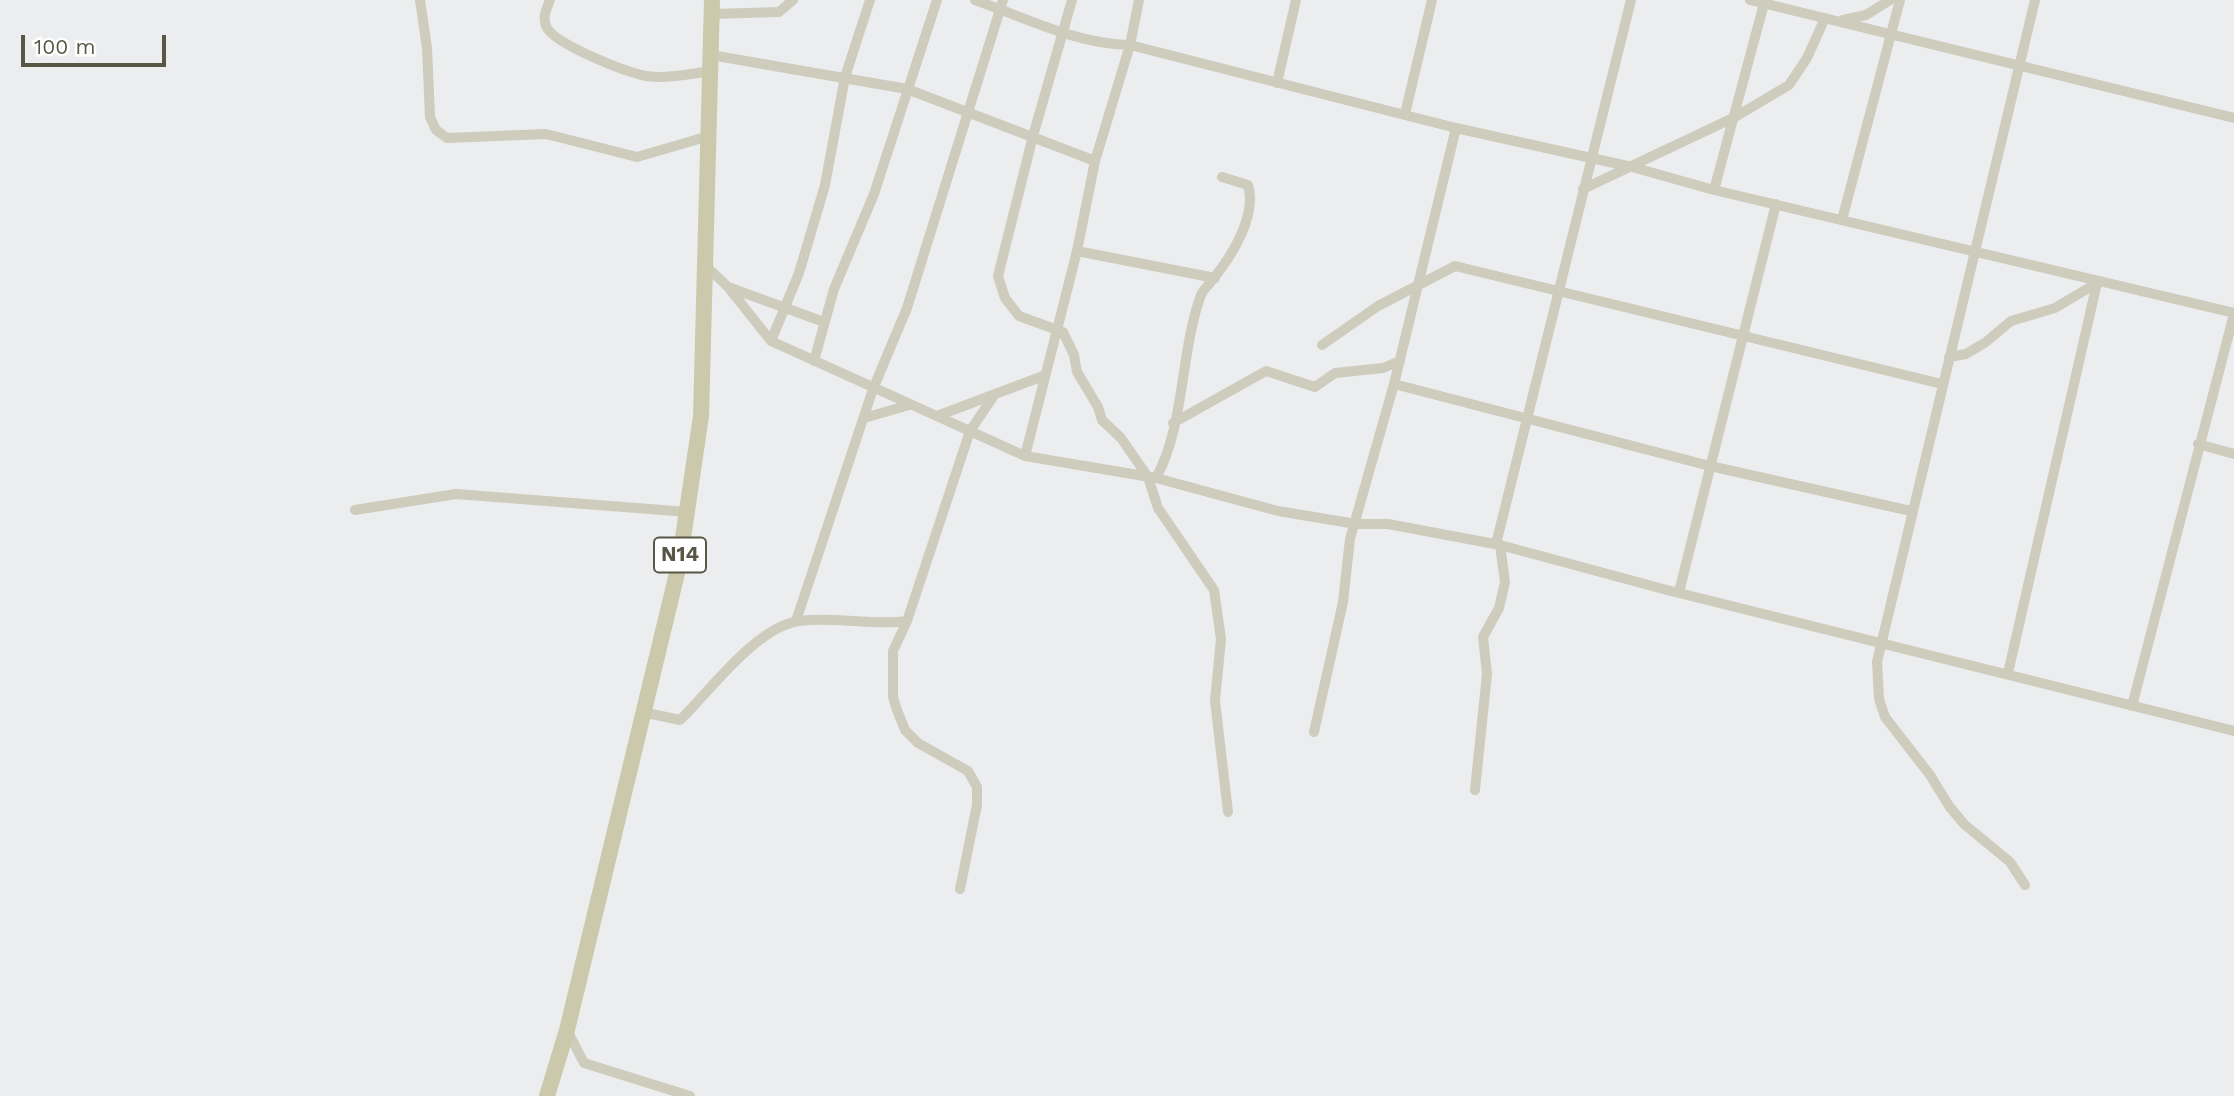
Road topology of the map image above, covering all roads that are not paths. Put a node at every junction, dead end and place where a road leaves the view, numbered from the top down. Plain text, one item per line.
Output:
1 (420, 0) edge
2 (550, 0) edge
3 (793, 0) edge
4 (870, 0) edge
5 (937, 0) edge
6 (975, 0) edge
7 (1072, 0) edge
8 (1139, 0) edge
9 (1296, 0) edge
10 (1432, 0) edge
11 (1631, 0) edge
12 (1750, 0) edge
13 (1890, 0) edge
14 (1900, 0) edge
15 (2035, 0) edge
16 (1764, 2) edge
17 (1001, 4) edge
18 (712, 7) edge
19 (1829, 19) junction
20 (1062, 33) junction
21 (1892, 35) junction
22 (1130, 45) junction
23 (711, 63) junction
24 (2018, 66) junction
25 (845, 77) junction
26 (1277, 83) junction
27 (907, 89) junction
28 (968, 111) junction
29 (1405, 114) junction
30 (1735, 117) junction
31 (2234, 118) edge
32 (1456, 128) junction
33 (709, 136) junction
34 (1033, 136) junction
35 (1590, 159) junction
36 (1095, 161) junction
37 (1632, 167) junction
38 (1222, 177) dead end
39 (1583, 189) junction
40 (1714, 190) junction
41 (1776, 204) junction
42 (1842, 220) junction
43 (1077, 251) junction
44 (1975, 253) junction
45 (705, 265) junction
46 (1215, 278) junction
47 (2097, 282) junction
48 (1418, 285) junction
49 (728, 287) junction
50 (1558, 291) junction
51 (785, 309) junction
52 (2234, 314) edge
53 (824, 322) junction
54 (1056, 327) junction
55 (1741, 334) junction
56 (771, 341) junction
57 (1322, 345) dead end
58 (1949, 357) junction
59 (814, 360) junction
60 (1400, 361) junction
61 (1043, 376) junction
62 (1394, 384) junction
63 (1942, 384) junction
64 (873, 389) junction
65 (993, 397) junction
66 (910, 404) junction
67 (937, 416) junction
68 (864, 418) junction
69 (1526, 418) junction
70 (1173, 423) junction
71 (970, 431) junction
72 (2198, 444) junction
73 (2234, 454) edge
74 (1025, 456) junction
75 (1710, 466) junction
76 (1152, 477) junction
77 (355, 510) dead end
78 (1911, 511) junction
79 (688, 512) junction
80 (1356, 524) junction
81 (1498, 545) junction
82 (1679, 592) junction
83 (796, 621) junction
84 (907, 621) junction
85 (1879, 642) junction
86 (2008, 673) junction
87 (2132, 706) junction
88 (642, 712) junction
89 (2234, 730) edge
90 (1314, 732) dead end
91 (1475, 790) dead end
92 (1228, 812) dead end
93 (2025, 885) dead end
94 (960, 890) dead end
95 (567, 1030) junction
96 (547, 1096) edge
97 (690, 1096) edge

1 - 33 street
2 - 23 street
3 - 18 street
4 - 25 street
5 - 27 street
6 - 17 street
7 - 20 street
8 - 22 street
9 - 26 street
10 - 29 street
11 - 35 street
12 - 16 street
13 - 19 street
14 - 21 street
15 - 24 street
16 - 19 street
16 - 30 street
17 - 20 street
17 - 28 street
18 - 23 main road, N14
19 - 21 street
19 - 30 street
20 - 22 street
20 - 34 street
21 - 24 street
21 - 42 street
22 - 26 street
22 - 36 street
23 - 25 street
23 - 33 main road, N14
24 - 31 street
24 - 44 street
25 - 27 street
25 - 51 street
26 - 29 street
27 - 28 street
27 - 53 street
28 - 34 street
28 - 64 street
29 - 32 street
30 - 37 street
30 - 40 street
32 - 35 street
32 - 48 street
33 - 45 main road, N14
34 - 36 street
34 - 54 street
35 - 37 street
35 - 39 street
36 - 43 street
37 - 39 street
37 - 40 street
38 - 46 street
39 - 50 street
40 - 41 street
41 - 42 street
41 - 55 street
42 - 44 street
43 - 46 street
43 - 54 street
44 - 47 street
44 - 58 street
45 - 49 street
45 - 79 main road, N14
46 - 70 street
47 - 52 street
47 - 58 street
47 - 86 street
48 - 50 street
48 - 57 street
48 - 60 street
49 - 51 street
49 - 56 street
50 - 55 street
50 - 69 street
51 - 53 street
51 - 56 street
52 - 72 street
53 - 59 street
54 - 61 street
54 - 76 street
55 - 63 street
55 - 75 street
56 - 59 street
58 - 63 street
59 - 64 street
60 - 62 street
60 - 70 street
61 - 65 street
61 - 74 street
62 - 69 street
62 - 80 street
63 - 78 street
64 - 66 street
64 - 68 street
65 - 67 street
65 - 71 street
66 - 67 street
66 - 68 street
67 - 71 street
68 - 83 street
69 - 75 street
69 - 81 street
70 - 76 street
71 - 74 street
71 - 84 street
72 - 73 street
72 - 87 street
74 - 76 street
75 - 78 street
75 - 82 street
76 - 80 street
76 - 92 street
77 - 79 street
78 - 85 street
79 - 88 main road, N14
80 - 81 street
80 - 90 street
81 - 82 street
81 - 91 street
82 - 85 street
83 - 84 street
83 - 88 street
84 - 94 street
85 - 86 street
85 - 93 street
86 - 87 street
87 - 89 street
88 - 95 main road, N14
95 - 96 main road, N14
95 - 97 street

